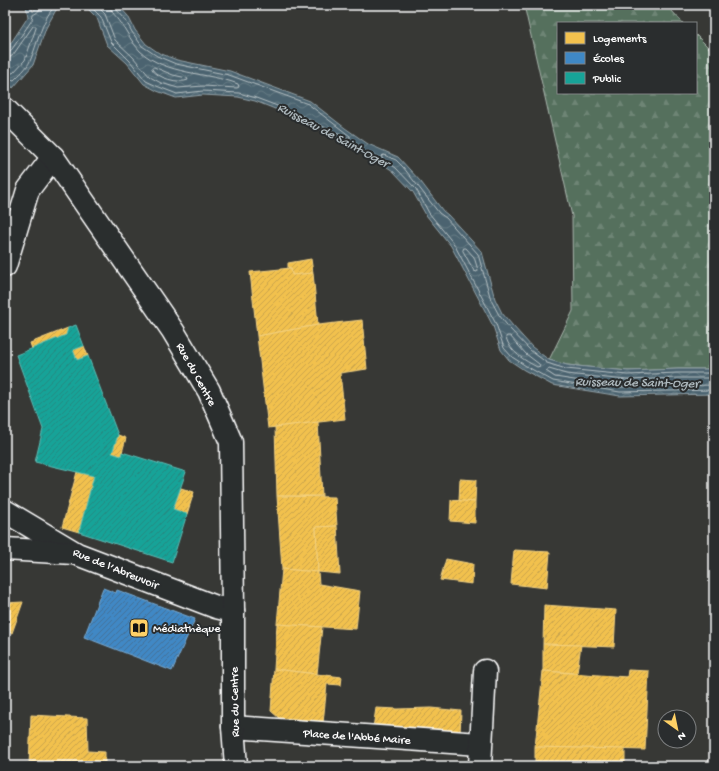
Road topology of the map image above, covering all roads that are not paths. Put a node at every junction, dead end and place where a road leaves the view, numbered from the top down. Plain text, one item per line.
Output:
1 (5, 109) edge
2 (53, 157) junction
3 (5, 266) edge
4 (5, 511) edge
5 (5, 549) edge
6 (77, 554) junction
7 (233, 611) junction
8 (486, 671) dead end
9 (233, 728) junction
10 (480, 744) junction
11 (236, 766) edge
12 (480, 766) edge

1 - 2 street, Rue du Centre
2 - 3 street
2 - 7 street, Rue du Centre
4 - 6 street, Rue de l’Abreuvoir
5 - 6 street
6 - 7 street, Rue de l’Abreuvoir
7 - 9 street, Rue du Centre
8 - 10 street
9 - 10 street, Place de l'Abbé Maire
9 - 11 street, Rue du Centre
10 - 12 street

